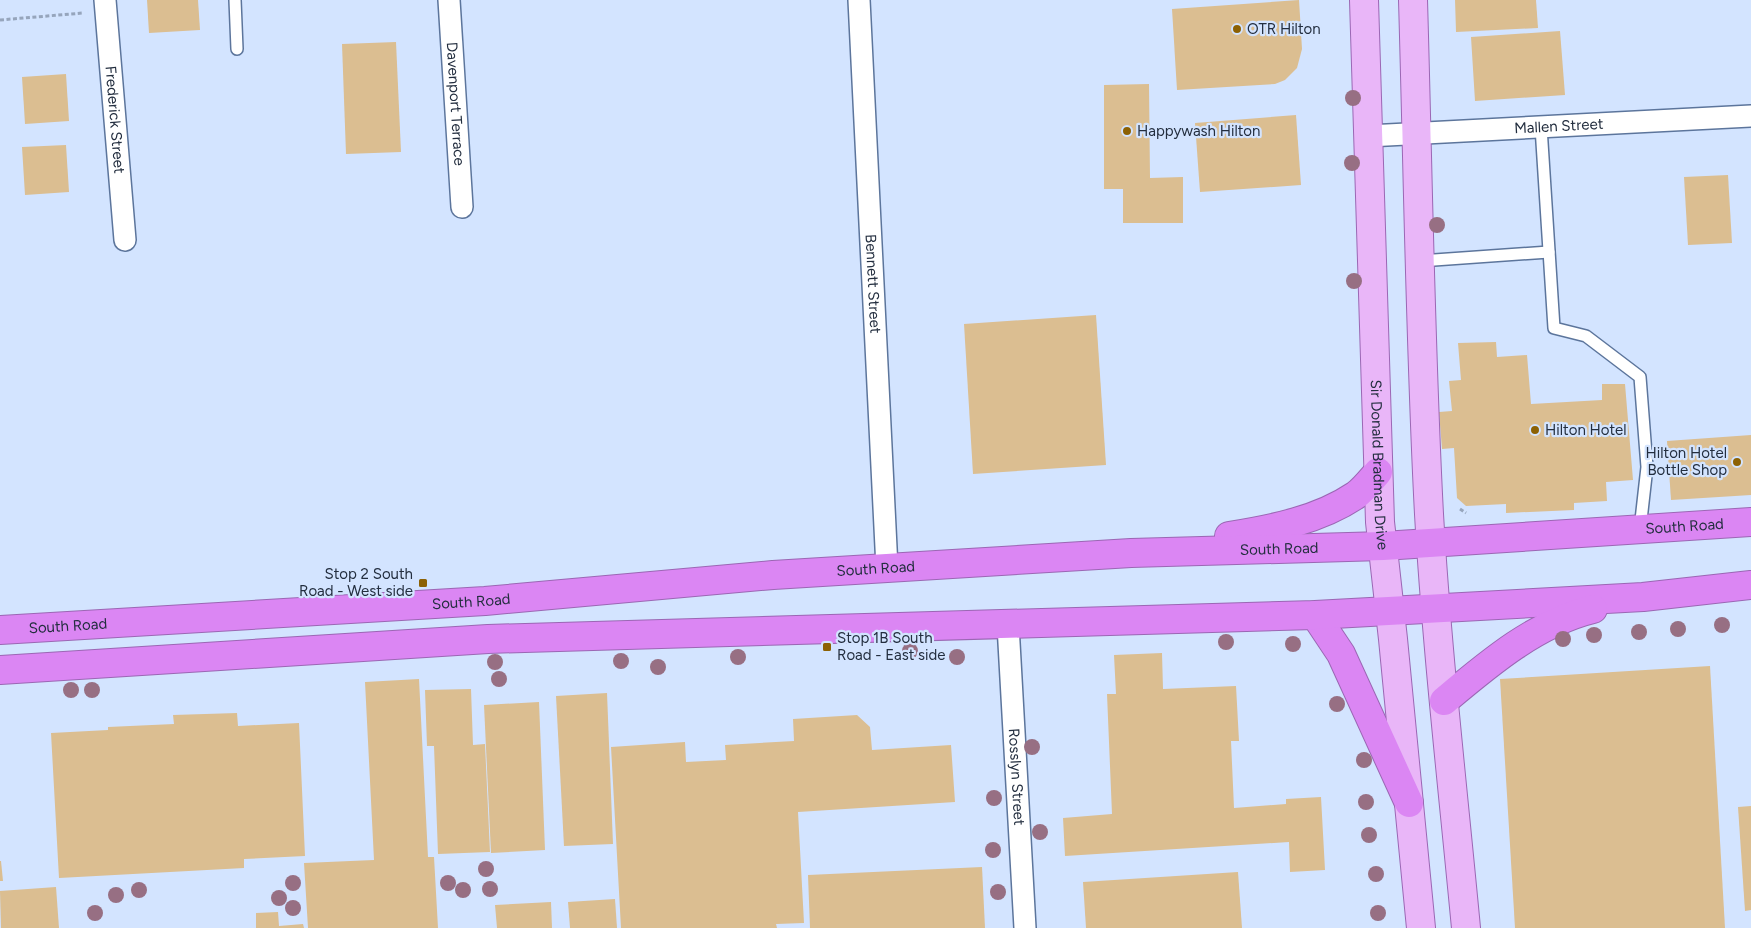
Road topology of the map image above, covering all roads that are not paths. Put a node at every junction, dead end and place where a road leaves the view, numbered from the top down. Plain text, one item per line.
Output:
1 (235, 0) edge
2 (449, 0) edge
3 (859, 0) edge
4 (1364, 0) edge
5 (1413, 0) edge
6 (106, 6) edge
7 (237, 49) dead end
8 (1751, 116) edge
9 (1541, 127) junction
10 (1417, 135) junction
11 (1368, 136) junction
12 (462, 207) dead end
13 (125, 240) dead end
14 (1549, 252) junction
15 (1420, 261) junction
16 (1378, 472) junction
17 (1751, 522) edge
18 (1640, 529) junction
19 (1431, 544) junction
20 (1382, 546) junction
21 (1131, 553) junction
22 (887, 568) junction
23 (1751, 585) edge
24 (1643, 597) junction
25 (1436, 609) junction
26 (1390, 610) junction
27 (1315, 615) junction
28 (1008, 625) junction
29 (0, 630) edge
30 (0, 670) edge
31 (1444, 701) junction
32 (1409, 803) junction
33 (1025, 928) edge
34 (1421, 928) edge
35 (1466, 928) edge

1 - 7 lane
2 - 12 street, Davenport Terrace
3 - 22 street, Bennett Street
4 - 11 main road, Sir Donald Bradman Drive
5 - 10 main road
6 - 13 street, Frederick Street
8 - 9 street, Mallen Street
9 - 10 street, Mallen Street
9 - 14 lane
10 - 11 street, Mallen Street
10 - 15 main road
11 - 16 main road, Sir Donald Bradman Drive
14 - 15 lane
14 - 18 lane
15 - 19 main road
16 - 20 main road, Sir Donald Bradman Drive
16 - 21 highway
17 - 18 highway, South Road
18 - 19 highway, South Road
19 - 20 highway, South Road
19 - 25 main road
20 - 21 highway, South Road
20 - 26 main road, Sir Donald Bradman Drive
21 - 22 highway, South Road
22 - 29 highway, South Road
23 - 24 highway
24 - 25 highway
24 - 31 highway
25 - 26 highway
25 - 31 main road
26 - 27 highway
26 - 32 main road, Sir Donald Bradman Drive
27 - 28 highway
27 - 32 highway
28 - 30 highway
28 - 33 street, Rosslyn Street
31 - 35 main road
32 - 34 main road, Sir Donald Bradman Drive

